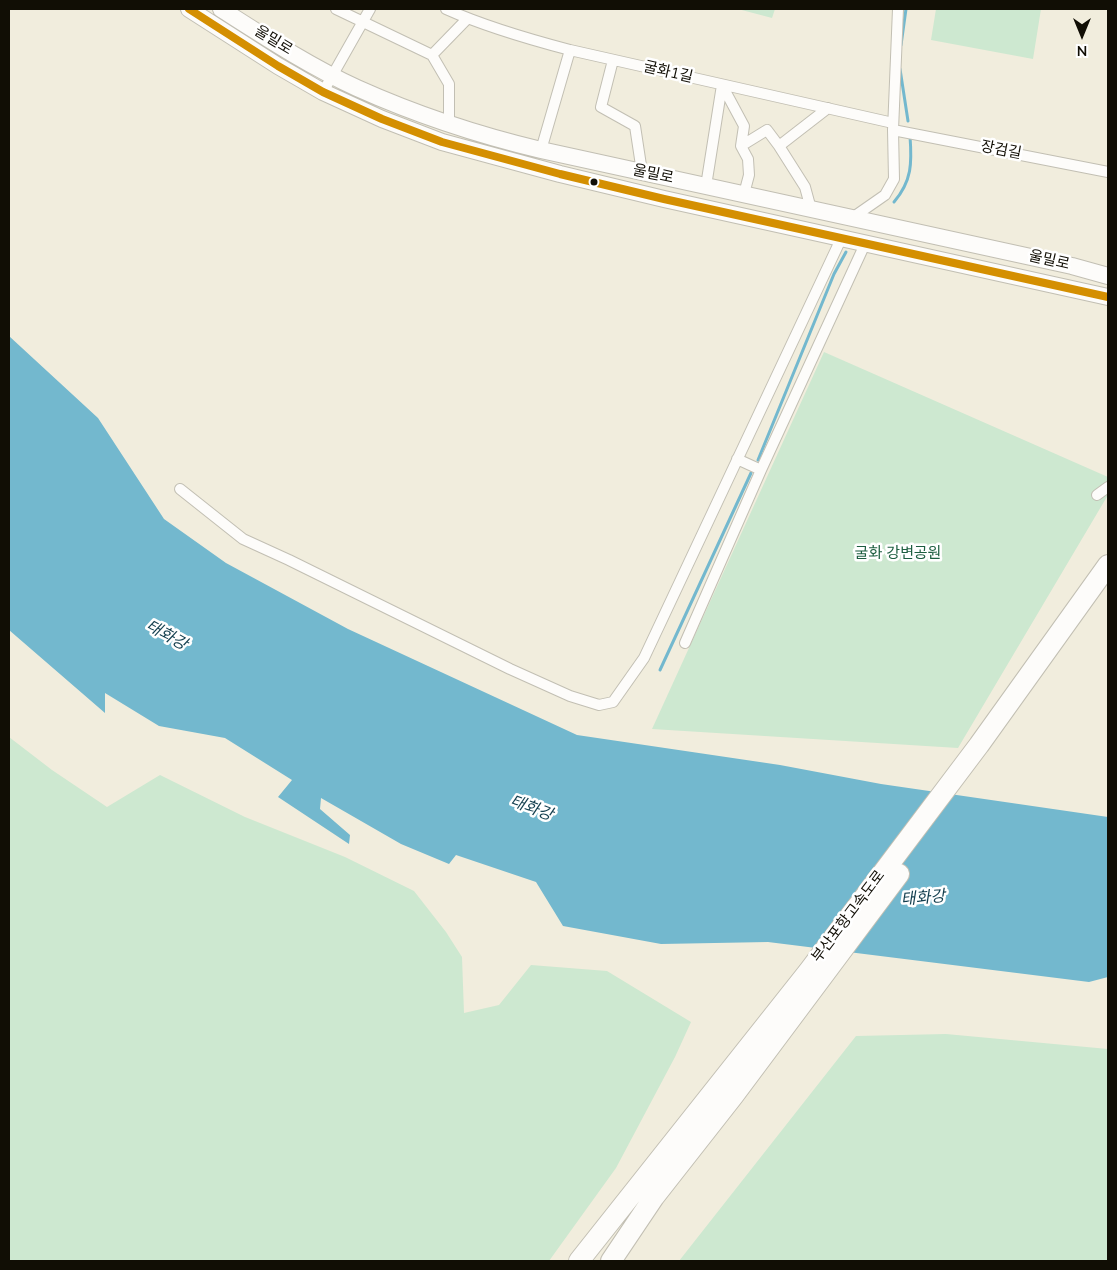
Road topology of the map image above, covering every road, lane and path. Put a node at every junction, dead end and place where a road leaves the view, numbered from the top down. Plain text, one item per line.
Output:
1 (189, 9) edge
2 (221, 9) edge
3 (336, 9) edge
4 (370, 9) edge
5 (446, 9) edge
6 (898, 9) edge
7 (467, 18) junction
8 (362, 23) junction
9 (570, 50) junction
10 (432, 55) junction
11 (612, 60) junction
12 (333, 76) junction
13 (722, 85) junction
14 (323, 92) junction
15 (828, 108) junction
16 (449, 124) junction
17 (893, 126) junction
18 (741, 146) junction
19 (779, 146) junction
20 (542, 150) junction
21 (642, 172) junction
22 (1108, 172) edge
23 (706, 186) junction
24 (744, 194) junction
25 (811, 209) junction
26 (852, 218) junction
27 (841, 238) junction
28 (865, 244) junction
29 (1108, 276) edge
30 (1108, 297) edge
31 (737, 459) junction
32 (761, 470) junction
33 (1108, 487) edge
34 (180, 489) dead end
35 (1097, 495) dead end
36 (1108, 565) edge
37 (1108, 584) edge
38 (685, 643) dead end
39 (725, 1091) junction
40 (578, 1261) edge
41 (611, 1261) edge

1 - 14 main road, 울밀로
2 - 12 main road, 울밀로
3 - 8 street
4 - 8 street
5 - 7 street, 굴화1길
6 - 17 street
7 - 9 street, 굴화1길
7 - 10 street
8 - 10 street
8 - 12 street
9 - 11 street, 굴화1길
9 - 20 street
10 - 16 street
11 - 13 street, 굴화1길
11 - 21 street
12 - 14 street
12 - 16 main road, 울밀로
13 - 15 street, 굴화1길
13 - 18 street
13 - 23 street
14 - 27 main road, 울밀로
15 - 17 street, 굴화1길
15 - 19 street
16 - 20 main road, 울밀로
17 - 22 street, 장검길
17 - 26 street
18 - 19 street
18 - 24 street
19 - 25 street
20 - 21 main road, 울밀로
21 - 23 main road, 울밀로
23 - 24 main road, 울밀로
24 - 25 main road, 울밀로
25 - 26 main road, 울밀로
26 - 29 main road, 울밀로
27 - 28 main road, 울밀로
27 - 31 street
28 - 30 main road, 울밀로
28 - 32 street
31 - 32 street
31 - 34 street
32 - 38 street
33 - 35 street
36 - 39 highway, 부산포항고속도로
37 - 39 highway, 부산포항고속도로
39 - 40 highway, 부산포항고속도로
39 - 41 highway, 부산포항고속도로

